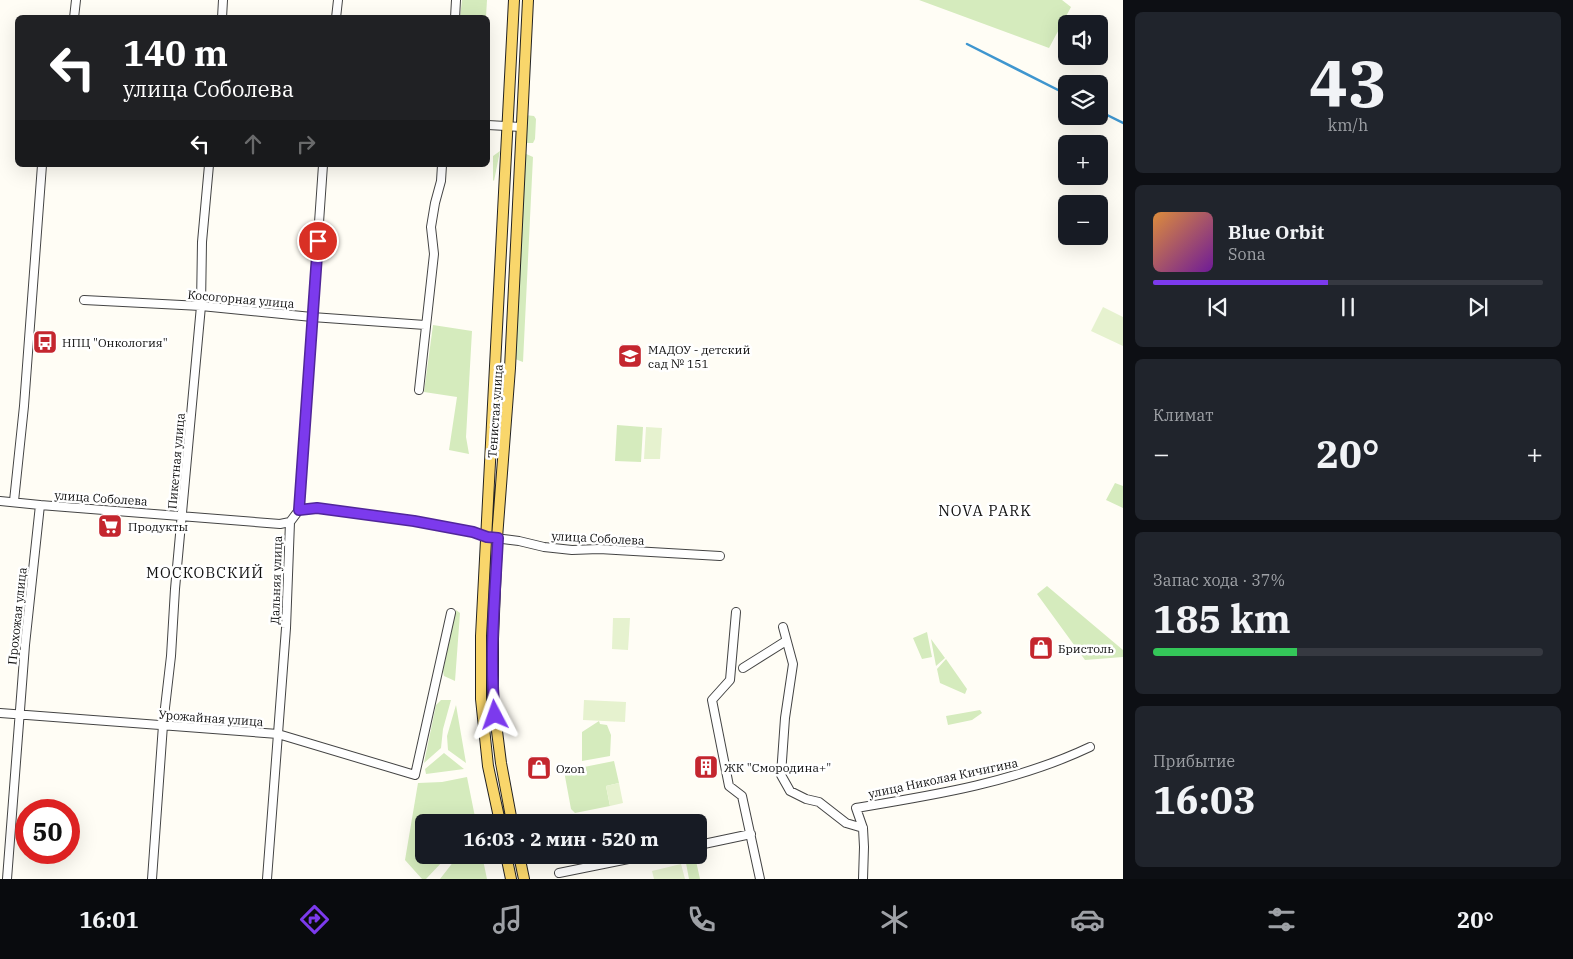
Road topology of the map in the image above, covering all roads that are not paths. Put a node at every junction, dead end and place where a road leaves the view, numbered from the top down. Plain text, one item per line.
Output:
1 (76, 0) edge
2 (223, 0) edge
3 (338, 0) edge
4 (456, 0) edge
5 (514, 0) edge
6 (528, 0) edge
7 (74, 15) edge
8 (222, 15) edge
9 (336, 15) edge
10 (455, 15) edge
11 (490, 125) edge
12 (509, 126) junction
13 (521, 126) junction
14 (42, 167) edge
15 (210, 167) edge
16 (324, 167) edge
17 (442, 167) edge
18 (84, 300) dead end
19 (201, 306) junction
20 (312, 317) junction
21 (425, 325) junction
22 (419, 390) dead end
23 (0, 500) edge
24 (14, 501) junction
25 (40, 505) junction
26 (299, 510) junction
27 (183, 516) junction
28 (290, 522) junction
29 (492, 538) junction
30 (720, 556) dead end
31 (736, 612) dead end
32 (451, 613) dead end
33 (783, 627) dead end
34 (786, 640) junction
35 (743, 668) dead end
36 (0, 713) edge
37 (20, 714) junction
38 (164, 725) junction
39 (278, 734) junction
40 (1090, 747) dead end
41 (498, 814) edge
42 (510, 814) edge
43 (863, 828) junction
44 (750, 834) junction
45 (707, 843) edge
46 (508, 864) edge
47 (521, 864) edge
48 (604, 864) edge
49 (559, 873) dead end
50 (7, 879) edge
51 (152, 879) edge
52 (267, 879) edge
53 (511, 879) edge
54 (524, 879) edge
55 (760, 879) edge
56 (862, 879) edge

1 - 7 street
2 - 8 street
3 - 9 street
4 - 10 street
5 - 12 main road, Тенистая улица
6 - 13 main road, Тенистая улица
11 - 12 street
12 - 13 street
12 - 29 main road, Тенистая улица
13 - 29 main road, Тенистая улица
14 - 24 street
15 - 19 street, Пикетная улица
16 - 20 street
17 - 21 street
18 - 19 street, Косогорная улица
19 - 20 street, Косогорная улица
19 - 27 street, Пикетная улица
20 - 21 street, Косогорная улица
20 - 26 street
21 - 22 street
23 - 24 street, улица Соболева
24 - 25 street, улица Соболева
25 - 27 street, улица Соболева
25 - 37 street, Прохожая улица
26 - 28 street, Дальняя улица
26 - 29 street, улица Соболева
27 - 28 street, улица Соболева
27 - 38 street, Пикетная улица
28 - 39 street, Дальняя улица
29 - 30 street, улица Соболева
29 - 41 main road, Тенистая улица
29 - 42 main road, Тенистая улица
31 - 44 street
32 - 39 street, Урожайная улица
33 - 34 street
34 - 35 street
34 - 43 street
36 - 37 street, Урожайная улица
37 - 38 street, Урожайная улица
37 - 50 street, Прохожая улица
38 - 39 street, Урожайная улица
38 - 51 street, Пикетная улица
39 - 52 street, Дальняя улица
40 - 43 street, улица Николая Кичигина
43 - 56 street
44 - 45 street
44 - 55 street
46 - 53 main road
47 - 54 main road
48 - 49 street

